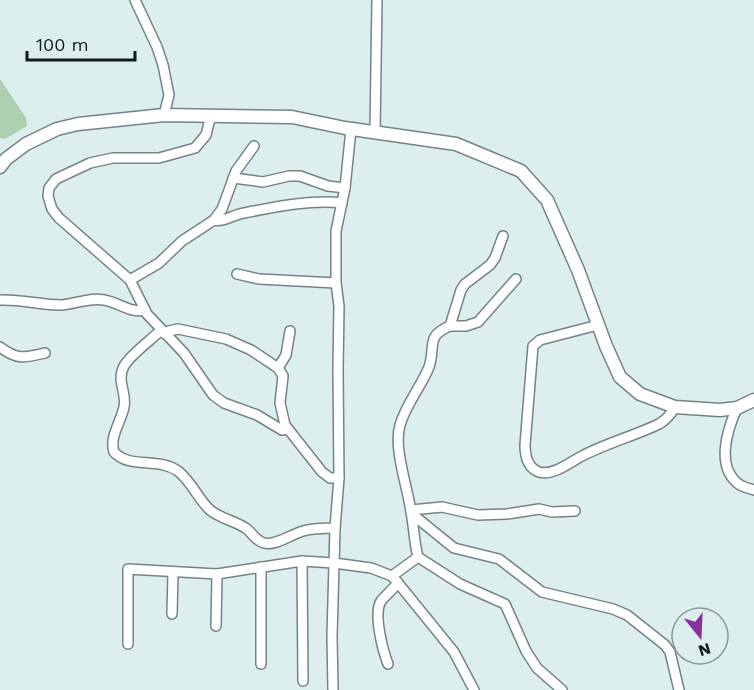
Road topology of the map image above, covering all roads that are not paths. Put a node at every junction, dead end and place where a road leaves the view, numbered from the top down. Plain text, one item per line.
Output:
1 (135, 0) edge
2 (377, 0) edge
3 (164, 115) junction
4 (211, 115) junction
5 (351, 129) junction
6 (375, 132) junction
7 (254, 146) dead end
8 (0, 167) edge
9 (233, 178) junction
10 (345, 188) junction
11 (342, 203) junction
12 (214, 220) junction
13 (503, 236) dead end
14 (237, 274) dead end
15 (516, 279) dead end
16 (130, 280) junction
17 (336, 283) junction
18 (0, 300) edge
19 (145, 310) junction
20 (598, 325) junction
21 (450, 326) junction
22 (290, 331) dead end
23 (163, 332) junction
24 (0, 347) edge
25 (45, 353) dead end
26 (278, 368) junction
27 (754, 400) edge
28 (675, 407) junction
29 (737, 408) junction
30 (288, 429) junction
31 (339, 478) junction
32 (754, 490) edge
33 (412, 512) junction
34 (575, 512) dead end
35 (335, 528) junction
36 (418, 557) junction
37 (302, 561) junction
38 (334, 563) junction
39 (261, 567) junction
40 (173, 572) junction
41 (217, 574) junction
42 (395, 579) junction
43 (172, 614) dead end
44 (216, 626) dead end
45 (128, 644) dead end
46 (261, 664) dead end
47 (388, 664) dead end
48 (303, 681) dead end
49 (333, 690) edge
50 (474, 690) edge
51 (562, 690) edge
52 (679, 690) edge

1 - 3 street
2 - 6 street
3 - 4 main road
3 - 8 main road
4 - 5 main road
4 - 16 street
5 - 6 main road
5 - 10 street
6 - 20 main road
7 - 9 street
9 - 10 street
9 - 12 street
10 - 11 street
11 - 12 street
11 - 17 street
12 - 16 street
13 - 21 street
14 - 17 street
15 - 21 street
16 - 19 street
17 - 31 street
18 - 19 street
19 - 23 street
20 - 28 main road
20 - 28 street
21 - 33 street
22 - 26 street
23 - 26 street
23 - 30 street
23 - 35 street
24 - 25 street
26 - 30 street
27 - 29 main road
28 - 29 main road
29 - 32 street
30 - 31 street
31 - 35 street
33 - 34 street
33 - 36 street
33 - 52 street
35 - 38 street
36 - 42 street
36 - 51 street
37 - 38 street
37 - 39 street
37 - 48 street
38 - 42 street
38 - 49 street
39 - 41 street
39 - 46 street
40 - 41 street
40 - 43 street
40 - 45 street
41 - 44 street
42 - 47 street
42 - 50 street

